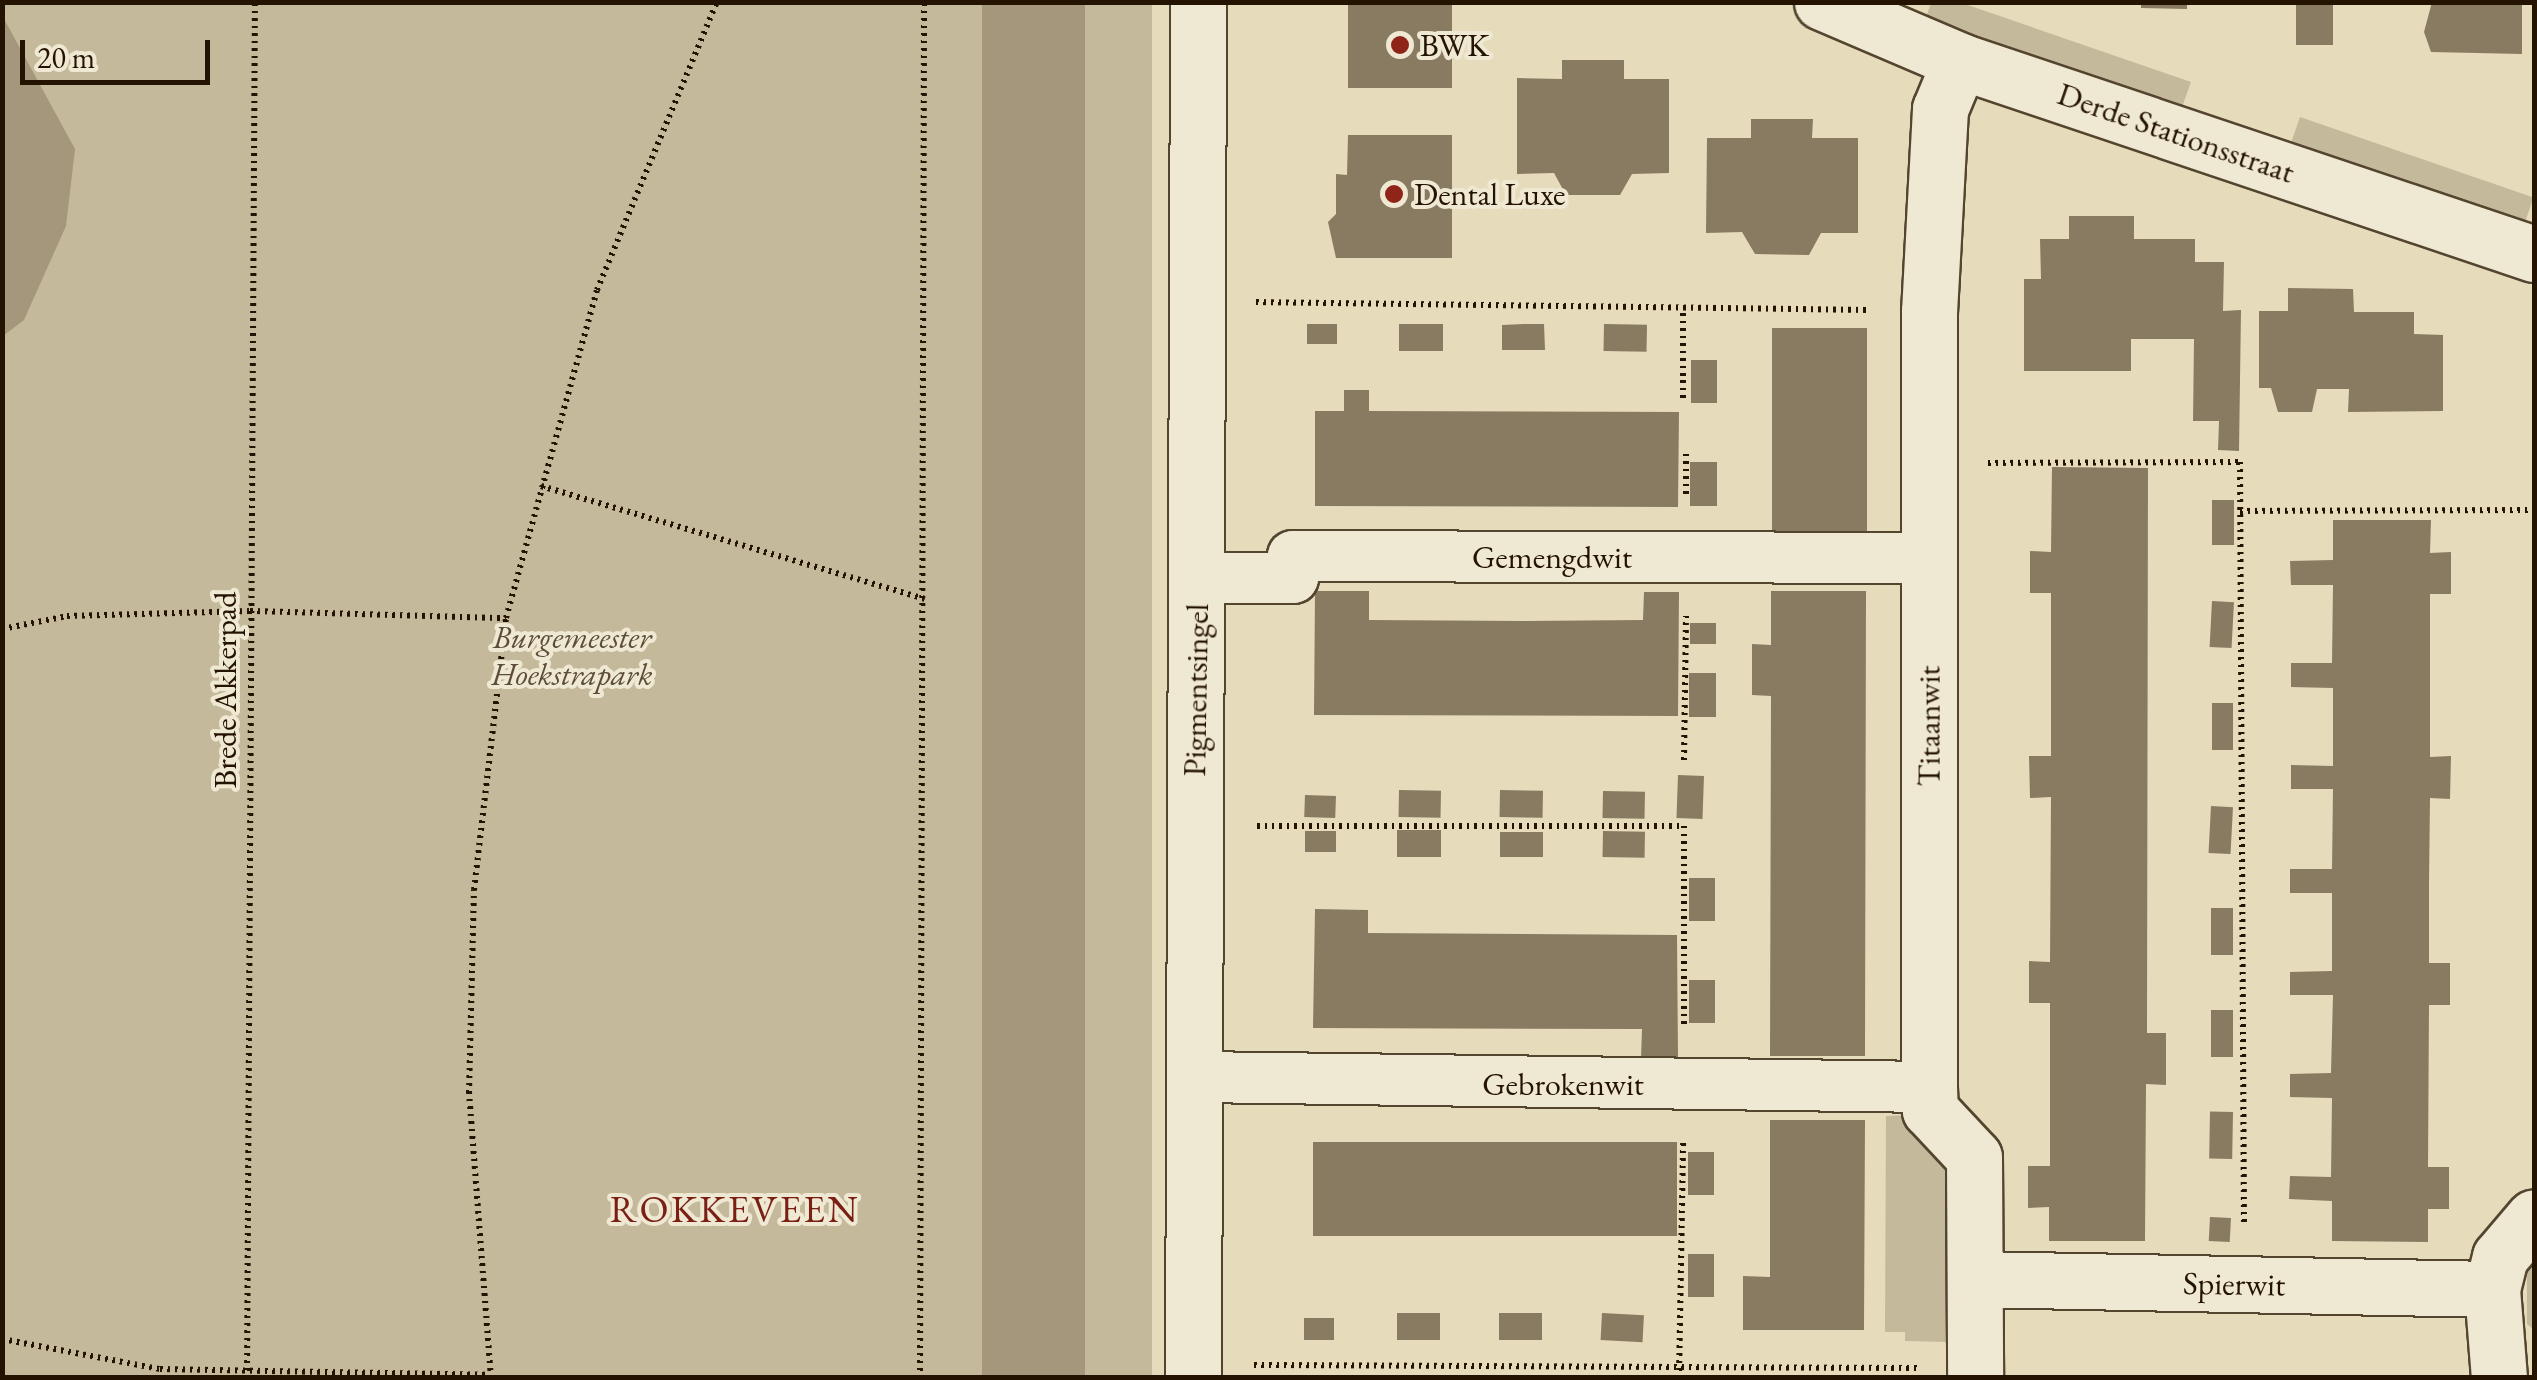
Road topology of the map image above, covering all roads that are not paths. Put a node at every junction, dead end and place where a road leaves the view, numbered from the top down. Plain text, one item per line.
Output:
1 (1198, 2) edge
2 (1822, 2) edge
3 (1960, 61) junction
4 (2534, 254) edge
5 (1929, 558) junction
6 (1198, 578) junction
7 (1196, 1078) junction
8 (1929, 1087) junction
9 (2534, 1217) edge
10 (1976, 1279) junction
11 (2492, 1289) junction
12 (1193, 1371) edge
13 (1975, 1373) edge
14 (2499, 1378) edge

1 - 6 street, Pigmentsingel
2 - 3 street, Derde Stationsstraat
3 - 4 street, Derde Stationsstraat
3 - 5 street, Titaanwit
5 - 6 street, Gemengdwit
5 - 8 street, Titaanwit
6 - 7 street, Pigmentsingel
7 - 8 street, Gebrokenwit
7 - 12 street, Pigmentsingel
8 - 10 street, Titaanwit
9 - 11 street
10 - 11 street, Spierwit
10 - 13 street, Titaanwit
11 - 14 street

